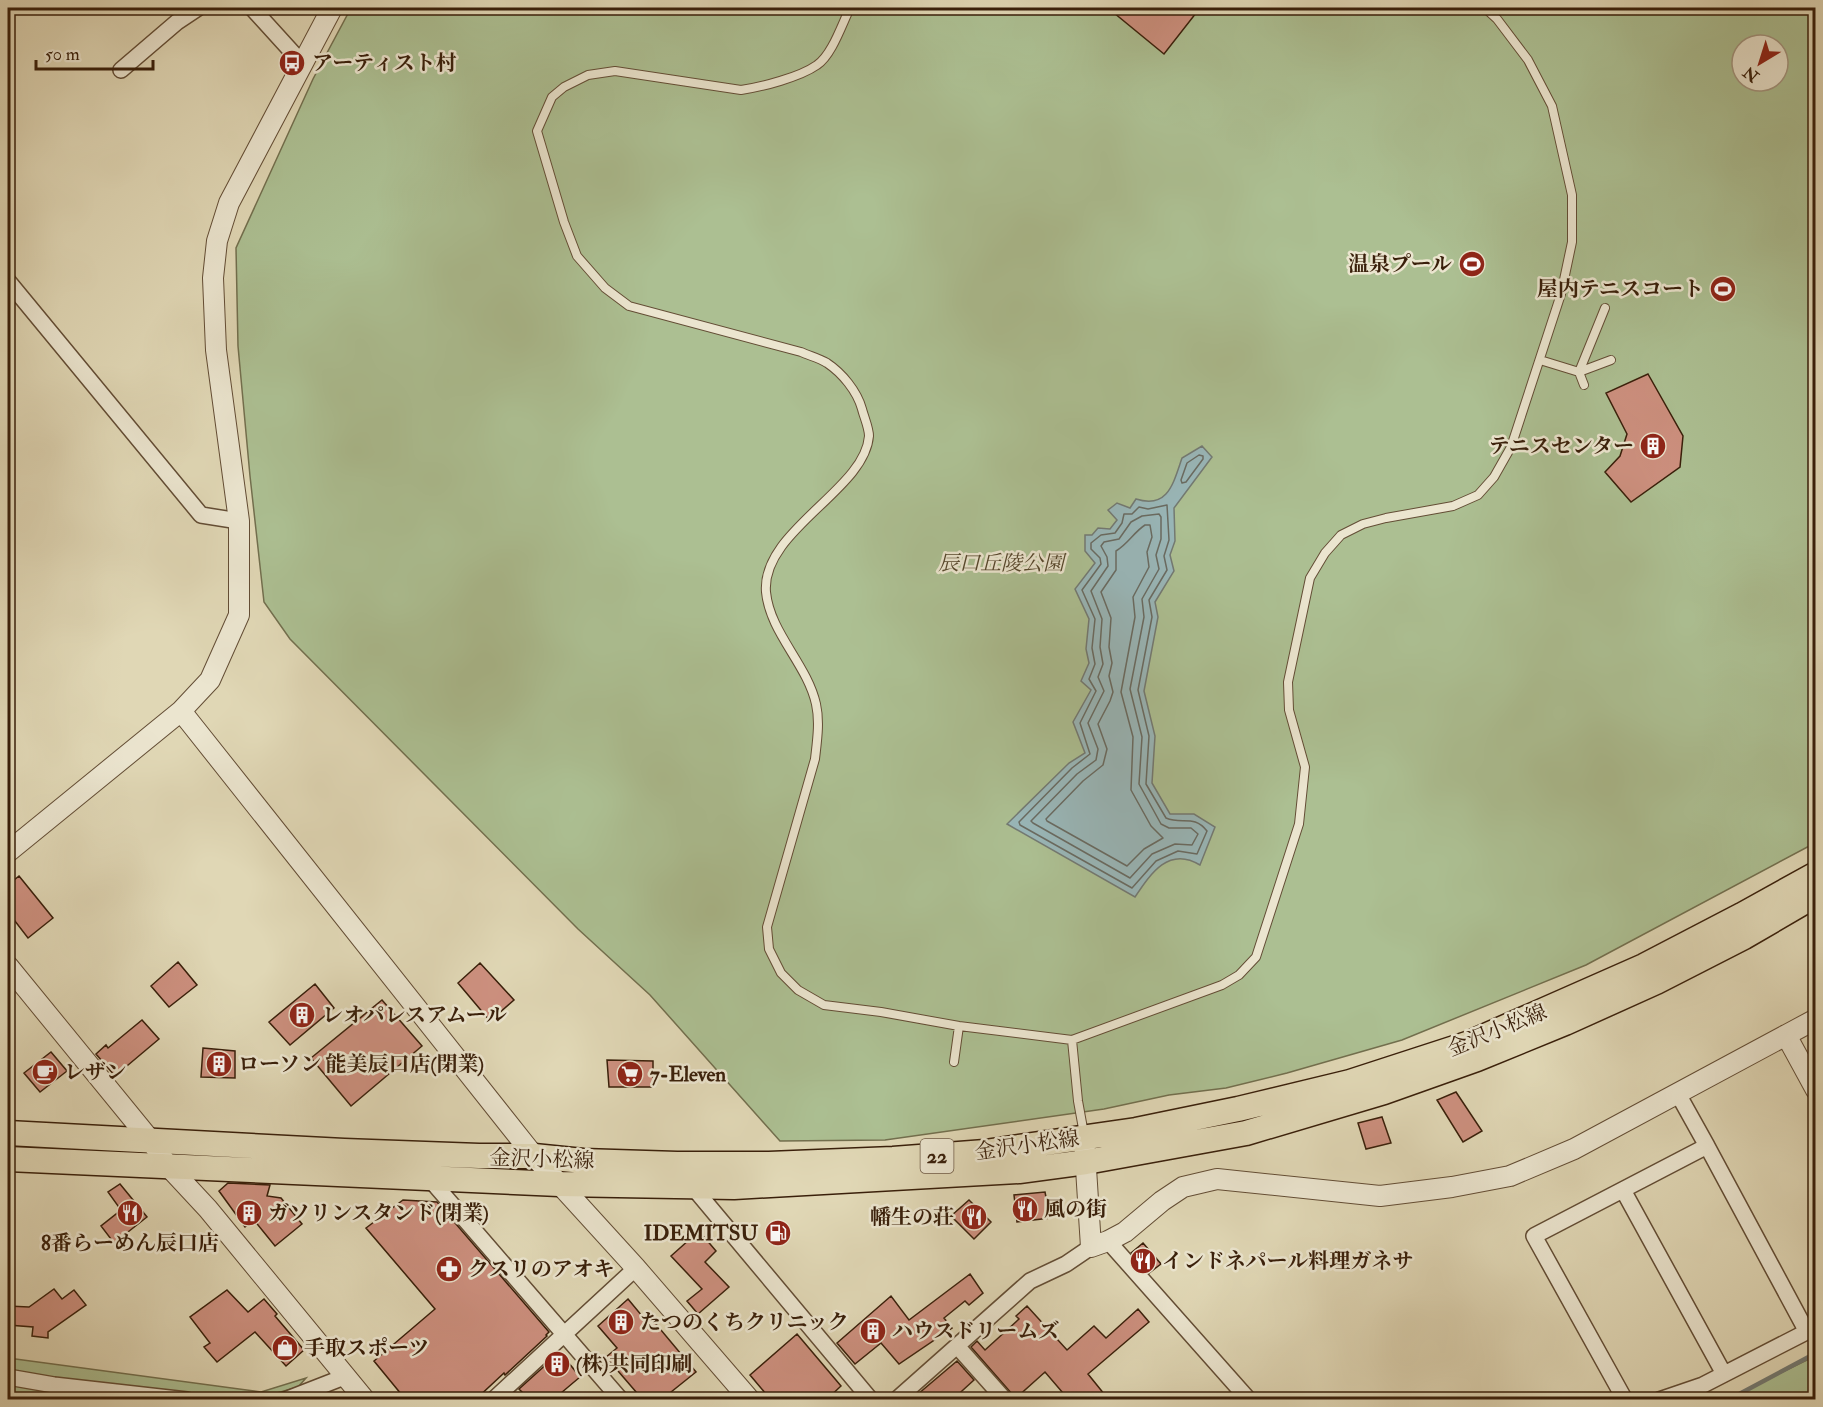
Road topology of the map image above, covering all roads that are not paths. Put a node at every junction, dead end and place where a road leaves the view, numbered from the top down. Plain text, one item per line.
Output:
1 (198, 8) edge
2 (252, 8) edge
3 (332, 8) edge
4 (850, 8) edge
5 (1485, 8) edge
6 (302, 63) junction
7 (122, 70) dead end
8 (8, 282) edge
9 (1605, 308) dead end
10 (1540, 360) junction
11 (1611, 360) dead end
12 (1579, 372) junction
13 (1584, 386) dead end
14 (239, 521) junction
15 (181, 711) junction
16 (8, 852) edge
17 (1815, 874) edge
18 (1815, 895) edge
19 (8, 966) edge
20 (1815, 1019) edge
21 (959, 1026) junction
22 (1786, 1035) junction
23 (1072, 1040) junction
24 (954, 1062) dead end
25 (1815, 1090) edge
26 (1678, 1094) junction
27 (8, 1133) edge
28 (1084, 1137) junction
29 (151, 1141) junction
30 (1707, 1146) junction
31 (534, 1156) junction
32 (8, 1160) edge
33 (1086, 1162) junction
34 (168, 1166) junction
35 (429, 1178) junction
36 (559, 1184) junction
37 (692, 1186) junction
38 (1623, 1190) junction
39 (1100, 1244) junction
40 (636, 1268) junction
41 (1811, 1329) edge
42 (565, 1335) junction
43 (957, 1346) junction
44 (1724, 1374) junction
45 (8, 1377) edge
46 (344, 1377) junction
47 (187, 1400) edge
48 (285, 1400) edge
49 (364, 1400) edge
50 (493, 1400) edge
51 (621, 1400) edge
52 (750, 1400) edge
53 (871, 1400) edge
54 (896, 1400) edge
55 (1005, 1400) edge
56 (1249, 1400) edge
57 (1625, 1400) edge
58 (1659, 1400) edge

1 - 7 street
2 - 6 street
3 - 6 street
4 - 21 lane
5 - 10 lane
6 - 14 street
8 - 14 street
9 - 12 lane
10 - 12 lane
10 - 23 lane
11 - 12 lane
12 - 13 lane
14 - 15 street
15 - 16 street
15 - 31 street
17 - 28 main road, 金沢小松線 / 22
18 - 33 main road, 金沢小松線 / 22
19 - 29 street
20 - 22 street
21 - 23 lane
21 - 24 lane
22 - 25 street
22 - 26 street
23 - 28 lane
26 - 30 street
26 - 39 street
27 - 29 main road, 金沢小松線 / 22
28 - 31 main road, 金沢小松線 / 22
28 - 33 street
29 - 31 main road, 金沢小松線 / 22
29 - 34 street
30 - 38 street
30 - 41 street
31 - 36 street
32 - 34 main road, 金沢小松線 / 22
33 - 37 main road, 金沢小松線 / 22
33 - 39 street
34 - 35 main road, 金沢小松線 / 22
34 - 46 street
35 - 36 main road, 金沢小松線 / 22
35 - 42 street
36 - 37 main road, 金沢小松線 / 22
36 - 40 street
37 - 53 street
38 - 44 street
38 - 57 street
39 - 43 street
39 - 56 street
40 - 42 street
40 - 52 street
41 - 44 street
42 - 50 street
42 - 51 street
43 - 54 street
43 - 55 street
44 - 58 street
45 - 47 street
46 - 48 street
46 - 49 street

